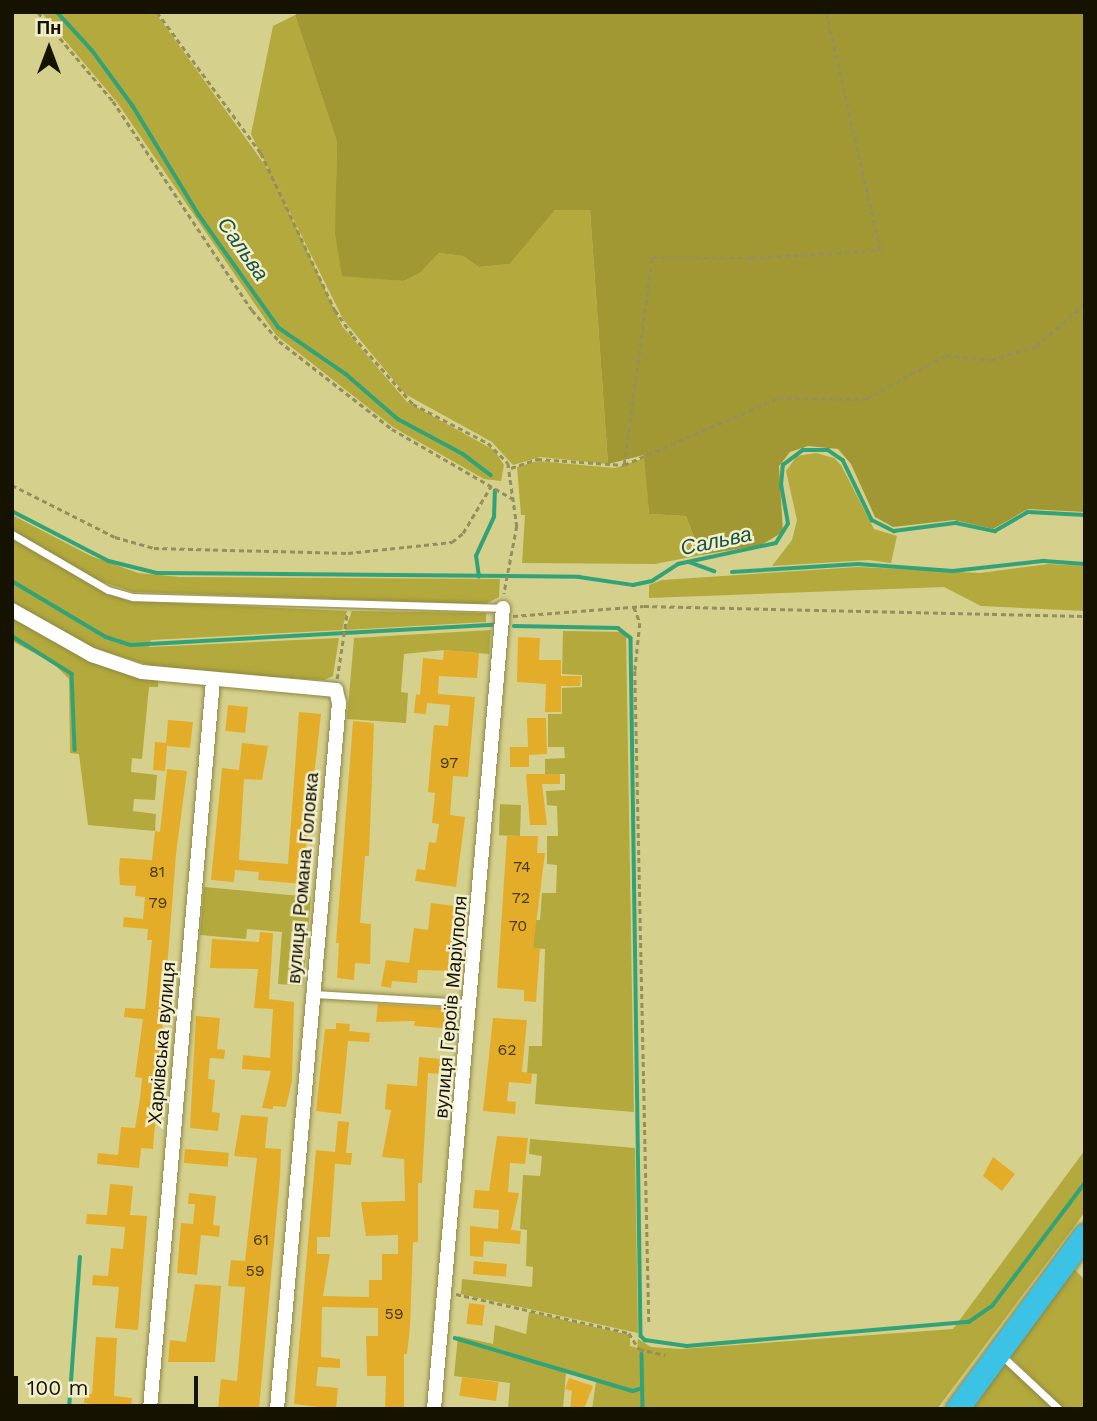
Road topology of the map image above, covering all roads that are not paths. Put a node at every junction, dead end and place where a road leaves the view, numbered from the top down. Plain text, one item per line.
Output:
1 (12, 534) edge
2 (12, 610) edge
3 (503, 612) joint
4 (213, 680) junction
5 (312, 994) junction
6 (472, 1003) junction
7 (1085, 1235) edge
8 (998, 1353) junction
9 (150, 1409) edge
10 (277, 1409) edge
11 (434, 1409) edge
12 (957, 1409) edge
13 (1059, 1409) edge

1 - 3 lane
2 - 4 street
3 - 6 street, вулиця Героїв Маріуполя
4 - 5 street, вулиця Романа Головка
4 - 9 street, Харківська вулиця
5 - 6 lane
5 - 10 street, вулиця Романа Головка
6 - 11 street, вулиця Героїв Маріуполя
7 - 8 highway
8 - 12 highway
8 - 13 lane

